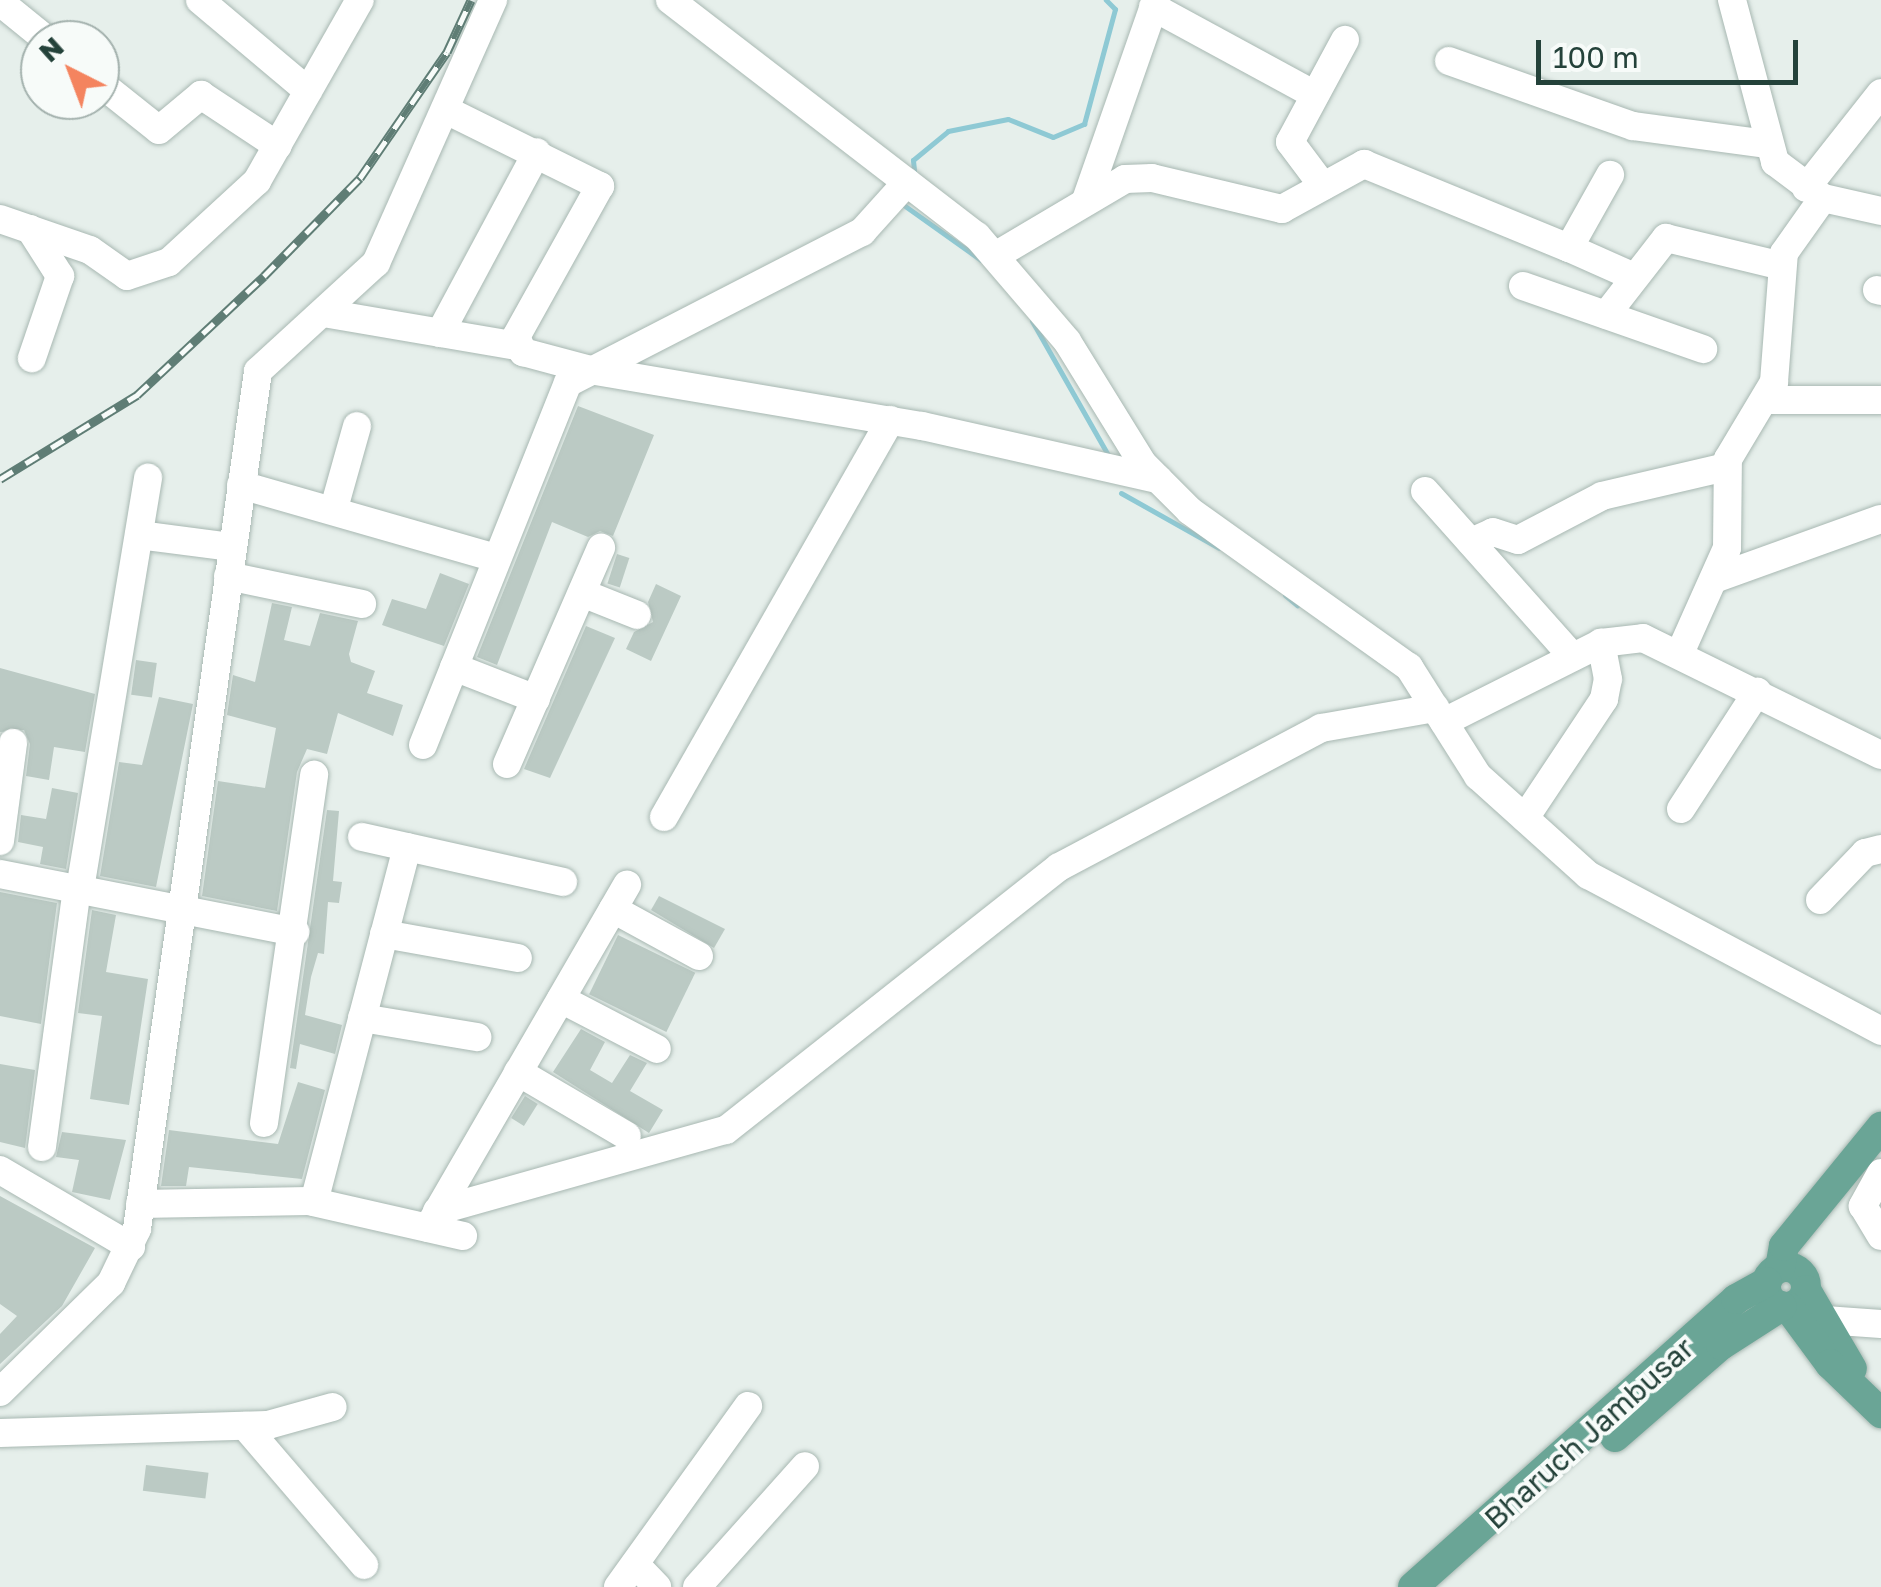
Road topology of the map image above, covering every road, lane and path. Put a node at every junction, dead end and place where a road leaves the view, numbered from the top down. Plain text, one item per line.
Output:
1 (200, 0) edge
2 (360, 0) edge
3 (493, 0) edge
4 (670, 0) edge
5 (1732, 0) edge
6 (0, 2) edge
7 (1154, 4) edge
8 (22, 20) edge
9 (1345, 40) dead end
10 (1449, 61) dead end
11 (308, 92) junction
12 (1881, 93) edge
13 (1315, 95) junction
14 (120, 99) edge
15 (446, 110) junction
16 (1766, 144) junction
17 (278, 146) junction
18 (537, 152) junction
19 (1610, 174) dead end
20 (907, 182) junction
21 (1323, 186) junction
22 (1814, 193) junction
23 (1086, 200) junction
24 (1881, 211) edge
25 (0, 219) edge
26 (30, 229) junction
27 (1569, 248) junction
28 (995, 256) junction
29 (1782, 266) junction
30 (1634, 277) junction
31 (1523, 286) dead end
32 (324, 313) junction
33 (1606, 315) junction
34 (440, 333) junction
35 (517, 346) junction
36 (1704, 348) dead end
37 (32, 358) dead end
38 (590, 370) junction
39 (1764, 400) junction
40 (1881, 400) edge
41 (890, 420) junction
42 (357, 426) dead end
43 (1726, 467) junction
44 (148, 478) dead end
45 (1158, 479) junction
46 (241, 484) junction
47 (1425, 491) dead end
48 (334, 508) junction
49 (1881, 519) edge
50 (139, 535) junction
51 (1471, 542) junction
52 (232, 547) junction
53 (601, 548) dead end
54 (496, 558) junction
55 (228, 576) junction
56 (1714, 580) junction
57 (582, 593) junction
58 (362, 604) dead end
59 (637, 615) dead end
60 (1601, 643) junction
61 (1680, 653) junction
62 (1573, 657) junction
63 (454, 667) junction
64 (1757, 692) junction
65 (536, 699) junction
66 (1440, 715) junction
67 (14, 743) dead end
68 (424, 744) dead end
69 (1881, 755) edge
70 (508, 764) dead end
71 (314, 775) dead end
72 (1681, 809) dead end
73 (664, 817) dead end
74 (1525, 818) junction
75 (362, 837) dead end
76 (0, 841) edge
77 (407, 847) junction
78 (1881, 850) edge
79 (0, 874) edge
80 (562, 882) dead end
81 (78, 888) junction
82 (1820, 900) dead end
83 (180, 909) junction
84 (295, 932) junction
85 (384, 934) junction
86 (699, 956) dead end
87 (518, 958) dead end
88 (561, 999) junction
89 (362, 1018) junction
90 (1881, 1031) edge
91 (477, 1037) dead end
92 (657, 1049) dead end
93 (518, 1072) junction
94 (264, 1123) dead end
95 (1881, 1127) edge
96 (627, 1136) dead end
97 (42, 1147) dead end
98 (0, 1170) edge
99 (1881, 1173) edge
100 (314, 1202) junction
101 (140, 1204) junction
102 (432, 1220) junction
103 (464, 1236) dead end
104 (1881, 1236) edge
105 (131, 1247) junction
106 (1788, 1288) junction
107 (1825, 1320) junction
108 (1881, 1324) edge
109 (1854, 1382) junction
110 (0, 1392) edge
111 (748, 1406) dead end
112 (333, 1407) dead end
113 (1881, 1413) edge
114 (245, 1426) junction
115 (0, 1433) edge
116 (805, 1466) dead end
117 (635, 1564) junction
118 (364, 1565) dead end
119 (618, 1587) edge
120 (658, 1587) edge
121 (696, 1587) edge
122 (1413, 1587) edge
123 (1443, 1587) edge

1 - 11 street
2 - 11 street
3 - 15 street
4 - 20 street
5 - 16 street
6 - 8 street
7 - 13 street
7 - 23 street
9 - 13 street
10 - 16 street
11 - 17 street
12 - 22 street
13 - 21 street
14 - 17 street
15 - 18 street
15 - 32 street
16 - 22 street
17 - 26 street
18 - 34 street
18 - 35 street
19 - 27 street
20 - 28 street
20 - 38 street
21 - 23 street
21 - 27 street
22 - 24 street
22 - 29 street
23 - 28 street
25 - 26 street
26 - 37 street
27 - 30 street
28 - 45 street
29 - 30 street
29 - 39 street
30 - 33 street
31 - 33 street
32 - 34 street
32 - 46 street
33 - 36 street
34 - 35 street
35 - 38 street
38 - 41 street
38 - 54 street
39 - 40 street
39 - 43 street
41 - 45 street
41 - 73 street
42 - 48 street
43 - 51 street
43 - 56 street
44 - 50 street
45 - 66 street
46 - 48 street
46 - 52 street
47 - 51 street
48 - 54 street
49 - 56 street
50 - 52 street
50 - 81 street
51 - 62 street
52 - 55 street
53 - 57 street
54 - 63 street
55 - 58 street
55 - 83 street
56 - 61 street
57 - 59 street
57 - 65 street
60 - 61 street
60 - 62 street
60 - 74 street
61 - 64 street
62 - 66 street
63 - 65 street
63 - 68 street
64 - 69 street
64 - 72 street
65 - 70 street
66 - 74 street
66 - 102 street
67 - 76 street
71 - 84 street
74 - 90 street
75 - 77 street
77 - 80 street
77 - 85 street
78 - 82 street
79 - 81 street
81 - 83 street
81 - 97 street
83 - 84 street
83 - 101 street
84 - 94 street
85 - 87 street
85 - 89 street
86 - 88 street
88 - 92 street
88 - 93 street
89 - 91 street
89 - 100 street
93 - 96 street
93 - 102 street
95 - 106 main road
98 - 105 street
99 - 104 street
100 - 101 street
100 - 102 street
101 - 105 street
102 - 103 street
105 - 110 street
106 - 107 main road
106 - 109 main road
106 - 122 main road, Bharuch Jambusar
106 - 123 main road, Bharuch Jambusar
107 - 108 street
107 - 109 main road
109 - 113 main road
111 - 117 street
112 - 114 street
114 - 115 street
114 - 118 street
116 - 121 street
117 - 119 street
117 - 120 street

